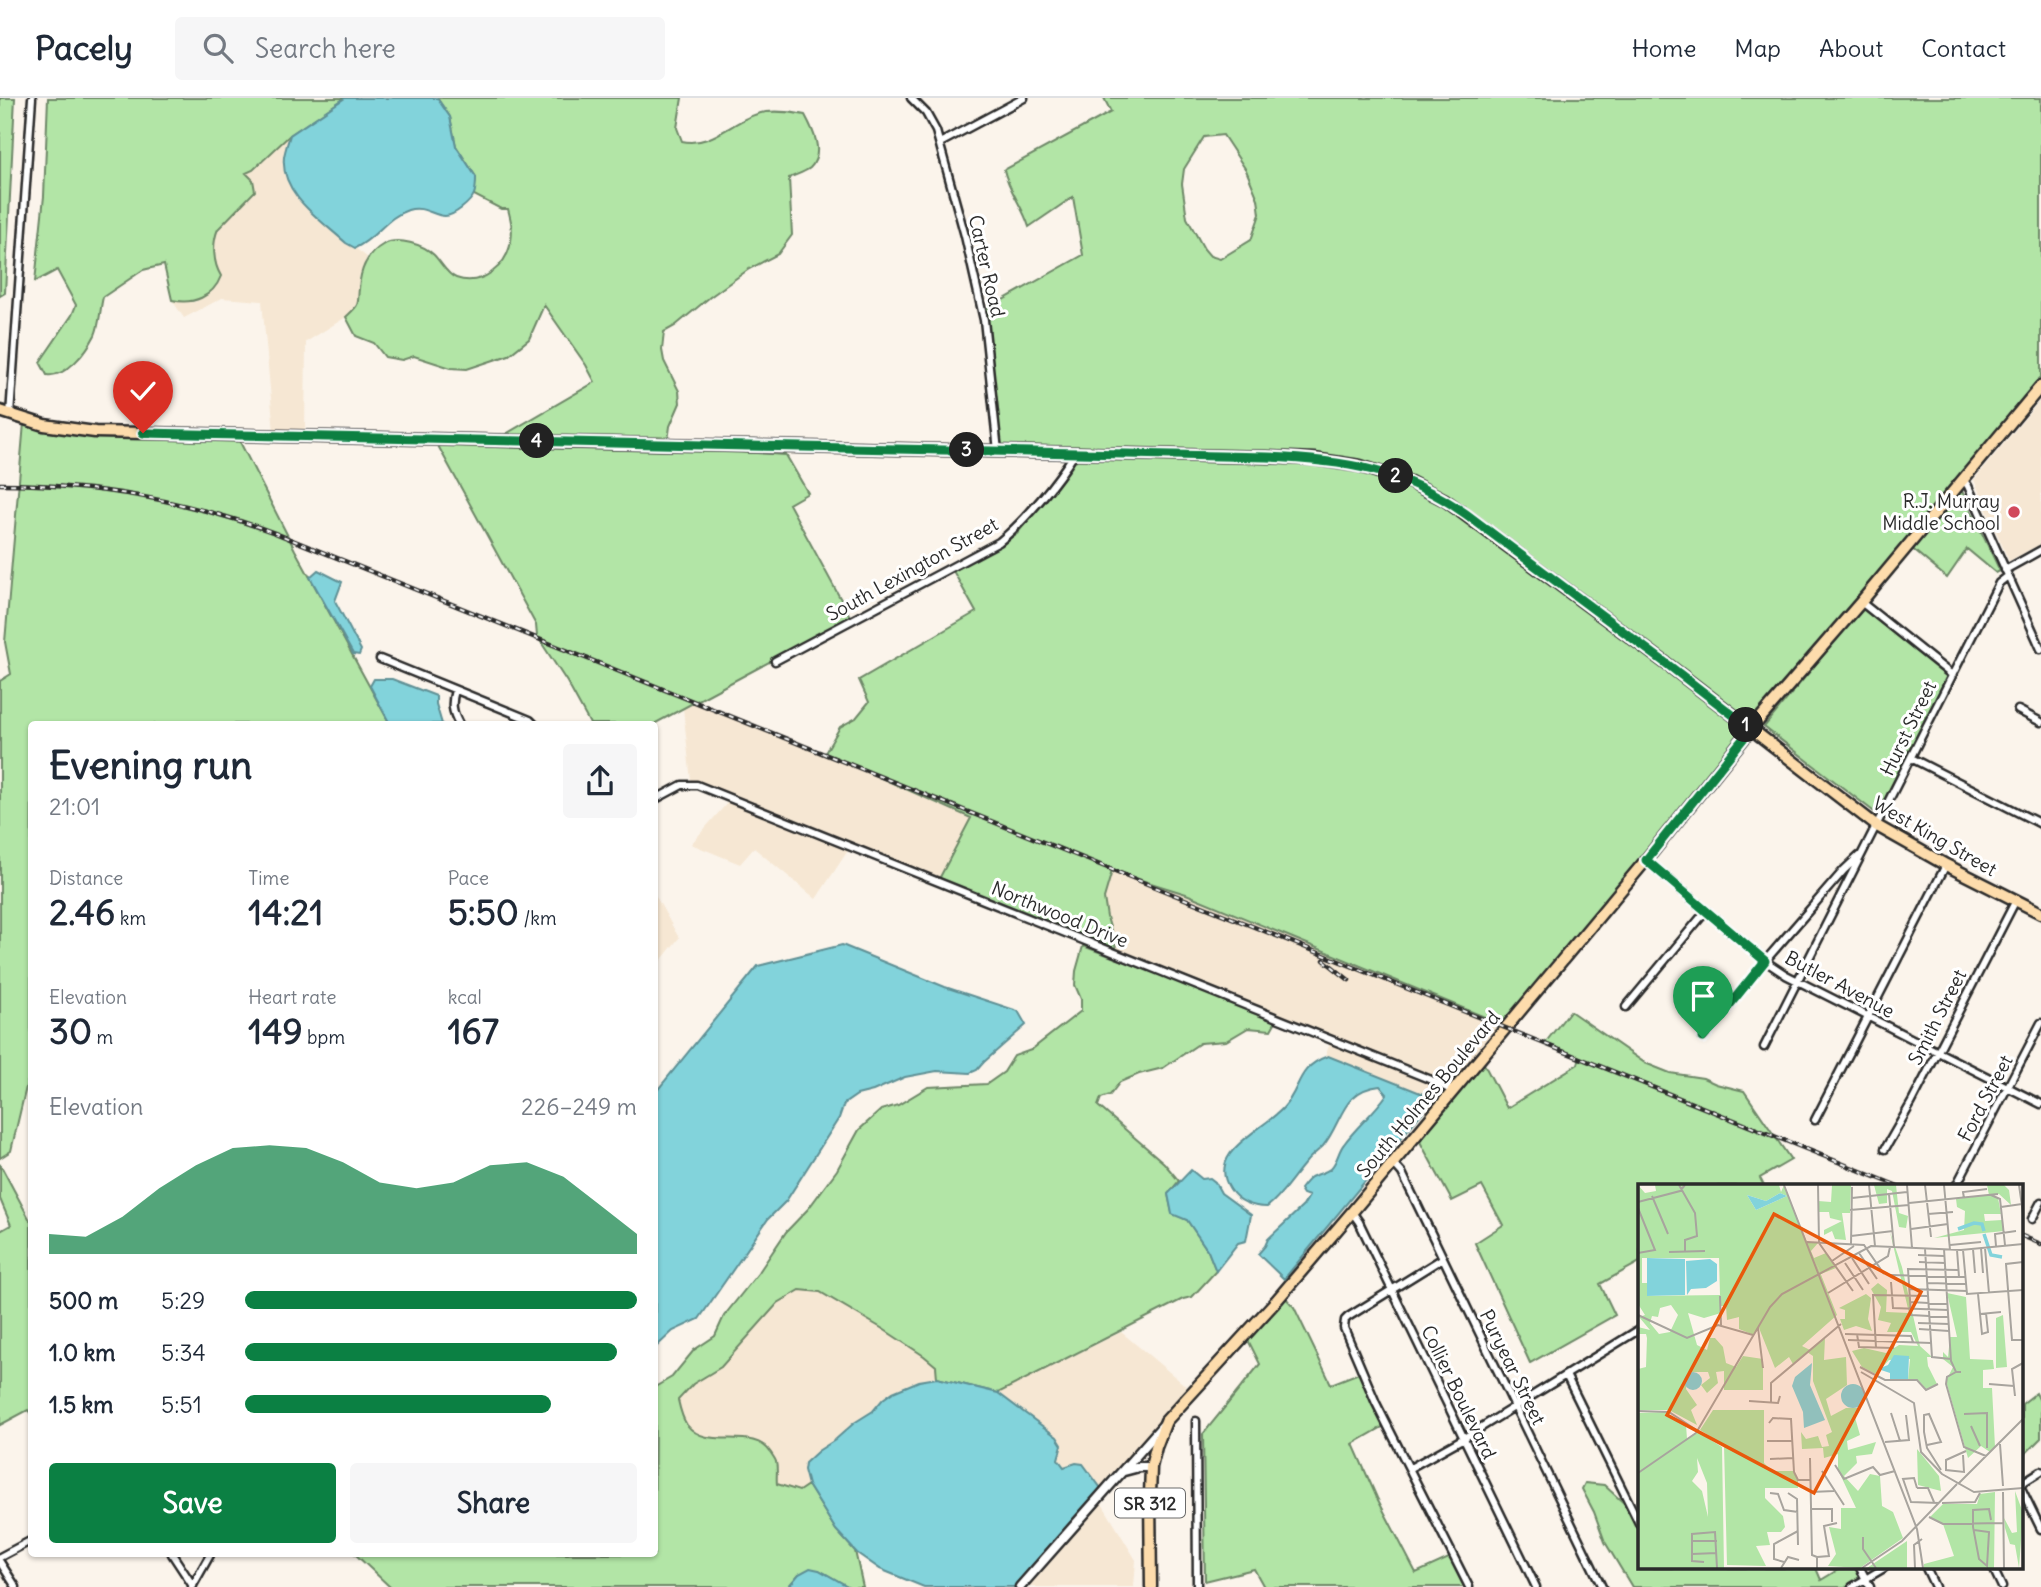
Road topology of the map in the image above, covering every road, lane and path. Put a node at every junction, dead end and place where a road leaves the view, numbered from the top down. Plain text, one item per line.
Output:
1 (32, 98) edge
2 (911, 98) edge
3 (1024, 98) edge
4 (940, 143) junction
5 (2041, 386) edge
6 (5, 413) edge
7 (998, 451) junction
8 (1075, 453) junction
9 (1963, 479) junction
10 (2041, 550) edge
11 (2007, 573) junction
12 (1861, 602) junction
13 (2041, 649) edge
14 (380, 659) dead end
15 (775, 662) dead end
16 (1952, 675) junction
17 (455, 690) junction
18 (2018, 710) dead end
19 (457, 721) edge
20 (531, 721) edge
21 (2041, 722) edge
22 (1751, 729) junction
23 (1911, 758) junction
24 (658, 798) edge
25 (2041, 824) edge
26 (1877, 826) junction
27 (1864, 851) junction
28 (1646, 860) junction
29 (1945, 865) junction
30 (2015, 900) junction
31 (1706, 911) junction
32 (2041, 913) edge
33 (1765, 961) junction
34 (1798, 982) junction
35 (1626, 1007) dead end
36 (1867, 1016) junction
37 (2041, 1023) edge
38 (1703, 1038) dead end
39 (1764, 1047) dead end
40 (1937, 1051) junction
41 (2009, 1088) junction
42 (1453, 1091) junction
43 (2041, 1104) edge
44 (1815, 1120) dead end
45 (1885, 1149) dead end
46 (1392, 1163) junction
47 (1957, 1184) edge
48 (2041, 1202) edge
49 (1352, 1212) junction
50 (2032, 1219) dead end
51 (1443, 1258) junction
52 (1392, 1289) junction
53 (1638, 1330) edge
54 (1566, 1375) junction
55 (1515, 1406) junction
56 (1166, 1421) junction
57 (1196, 1421) dead end
58 (1464, 1438) junction
59 (1152, 1467) junction
60 (1410, 1468) junction
61 (2041, 1471) edge
62 (1121, 1472) junction
63 (2024, 1482) edge
64 (2024, 1494) edge
65 (1638, 1521) edge
66 (2041, 1529) edge
67 (28, 1542) edge
68 (174, 1557) edge
69 (209, 1557) edge
70 (0, 1560) edge
71 (1861, 1570) edge
72 (1882, 1570) edge
73 (1927, 1570) edge
74 (1994, 1570) edge
75 (1866, 1579) junction
76 (193, 1586) edge
77 (16, 1587) edge
78 (1020, 1587) edge
79 (1152, 1587) edge
80 (1197, 1587) edge
81 (1469, 1587) edge
82 (1536, 1587) edge
83 (1602, 1587) edge
84 (1852, 1587) edge
85 (1870, 1587) edge
86 (1935, 1587) edge
87 (2002, 1587) edge

1 - 6 street
2 - 4 street, Carter Road
3 - 4 street
4 - 7 street, Carter Road
5 - 9 main road, South Holmes Boulevard
6 - 7 main road, West King Street
7 - 8 main road, West King Street
8 - 15 street, South Lexington Street
8 - 22 main road, West King Street
9 - 11 street
9 - 12 main road, South Holmes Boulevard
10 - 11 street
11 - 13 street
11 - 16 street, Hurst Street
12 - 16 street
12 - 22 main road, South Holmes Boulevard
14 - 17 street
16 - 23 street, Hurst Street
17 - 19 street
17 - 20 street
18 - 21 street
22 - 26 main road, West King Street
22 - 28 main road, South Holmes Boulevard
23 - 25 street
23 - 26 street, Hurst Street
24 - 42 street, Northwood Drive
26 - 27 street, Hurst Street
26 - 29 main road, West King Street
27 - 33 street
27 - 34 street, Hurst Street
28 - 31 street, Butler Avenue
28 - 42 main road, South Holmes Boulevard
29 - 30 main road, West King Street
29 - 36 street
30 - 32 main road, West King Street
30 - 40 street, Smith Street
31 - 33 street, Butler Avenue
31 - 35 street
33 - 34 street, Butler Avenue
33 - 38 street
34 - 36 street, Butler Avenue
34 - 39 street, Hurst Street
36 - 40 street, Butler Avenue
36 - 44 street
37 - 41 street, Ford Street
40 - 41 street, Butler Avenue
40 - 45 street, Smith Street
41 - 43 street, Butler Avenue
41 - 47 street, Ford Street
42 - 46 main road, South Holmes Boulevard
46 - 49 main road, South Holmes Boulevard
46 - 51 street, Puryear Street
48 - 50 street
49 - 52 street, Collier Boulevard
49 - 56 main road, South Holmes Boulevard
51 - 52 street
51 - 55 street, Puryear Street
52 - 58 street, Collier Boulevard
52 - 60 street
53 - 54 street
54 - 55 street
54 - 65 street
55 - 58 street
55 - 83 street, Puryear Street
56 - 59 main road, SR 312
56 - 62 main road, South Holmes Boulevard
57 - 80 street
58 - 60 street
58 - 82 street, Collier Boulevard
59 - 62 main road
59 - 79 main road, SR 312
60 - 81 street
61 - 63 street
62 - 78 main road, South Holmes Boulevard
64 - 66 street
67 - 70 street
68 - 76 street
69 - 76 street
70 - 77 street
71 - 75 street
72 - 75 street
73 - 86 street
74 - 87 street
75 - 84 street
75 - 85 street

